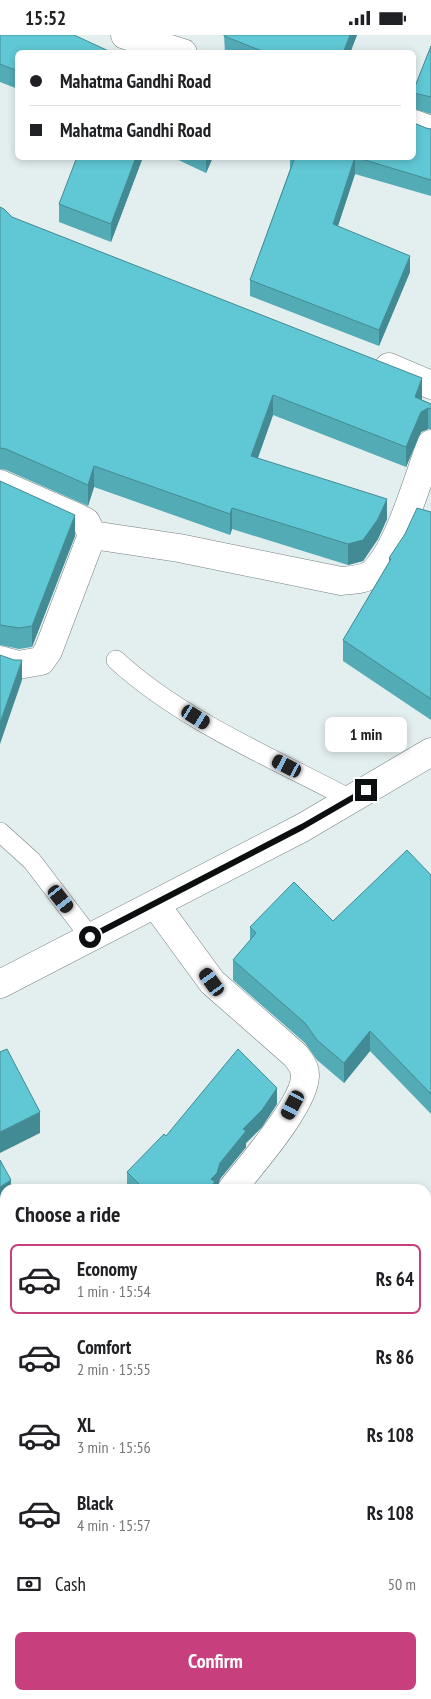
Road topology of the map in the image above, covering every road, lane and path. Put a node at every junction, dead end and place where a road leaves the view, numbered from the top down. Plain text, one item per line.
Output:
1 (125, 35) edge
2 (173, 50) edge
3 (416, 125) edge
4 (431, 130) edge
5 (368, 358) edge
6 (431, 385) edge
7 (431, 444) edge
8 (0, 484) edge
9 (92, 535) junction
10 (0, 660) edge
11 (116, 660) dead end
12 (430, 756) edge
13 (350, 799) junction
14 (0, 832) edge
15 (155, 904) junction
16 (90, 937) junction
17 (0, 984) edge
18 (236, 1184) edge

1 - 2 street
3 - 4 street
5 - 6 street
7 - 9 street
8 - 9 street
9 - 10 street
11 - 13 lane
12 - 13 street
13 - 15 street
14 - 16 lane
15 - 16 street
15 - 18 street
16 - 17 street

